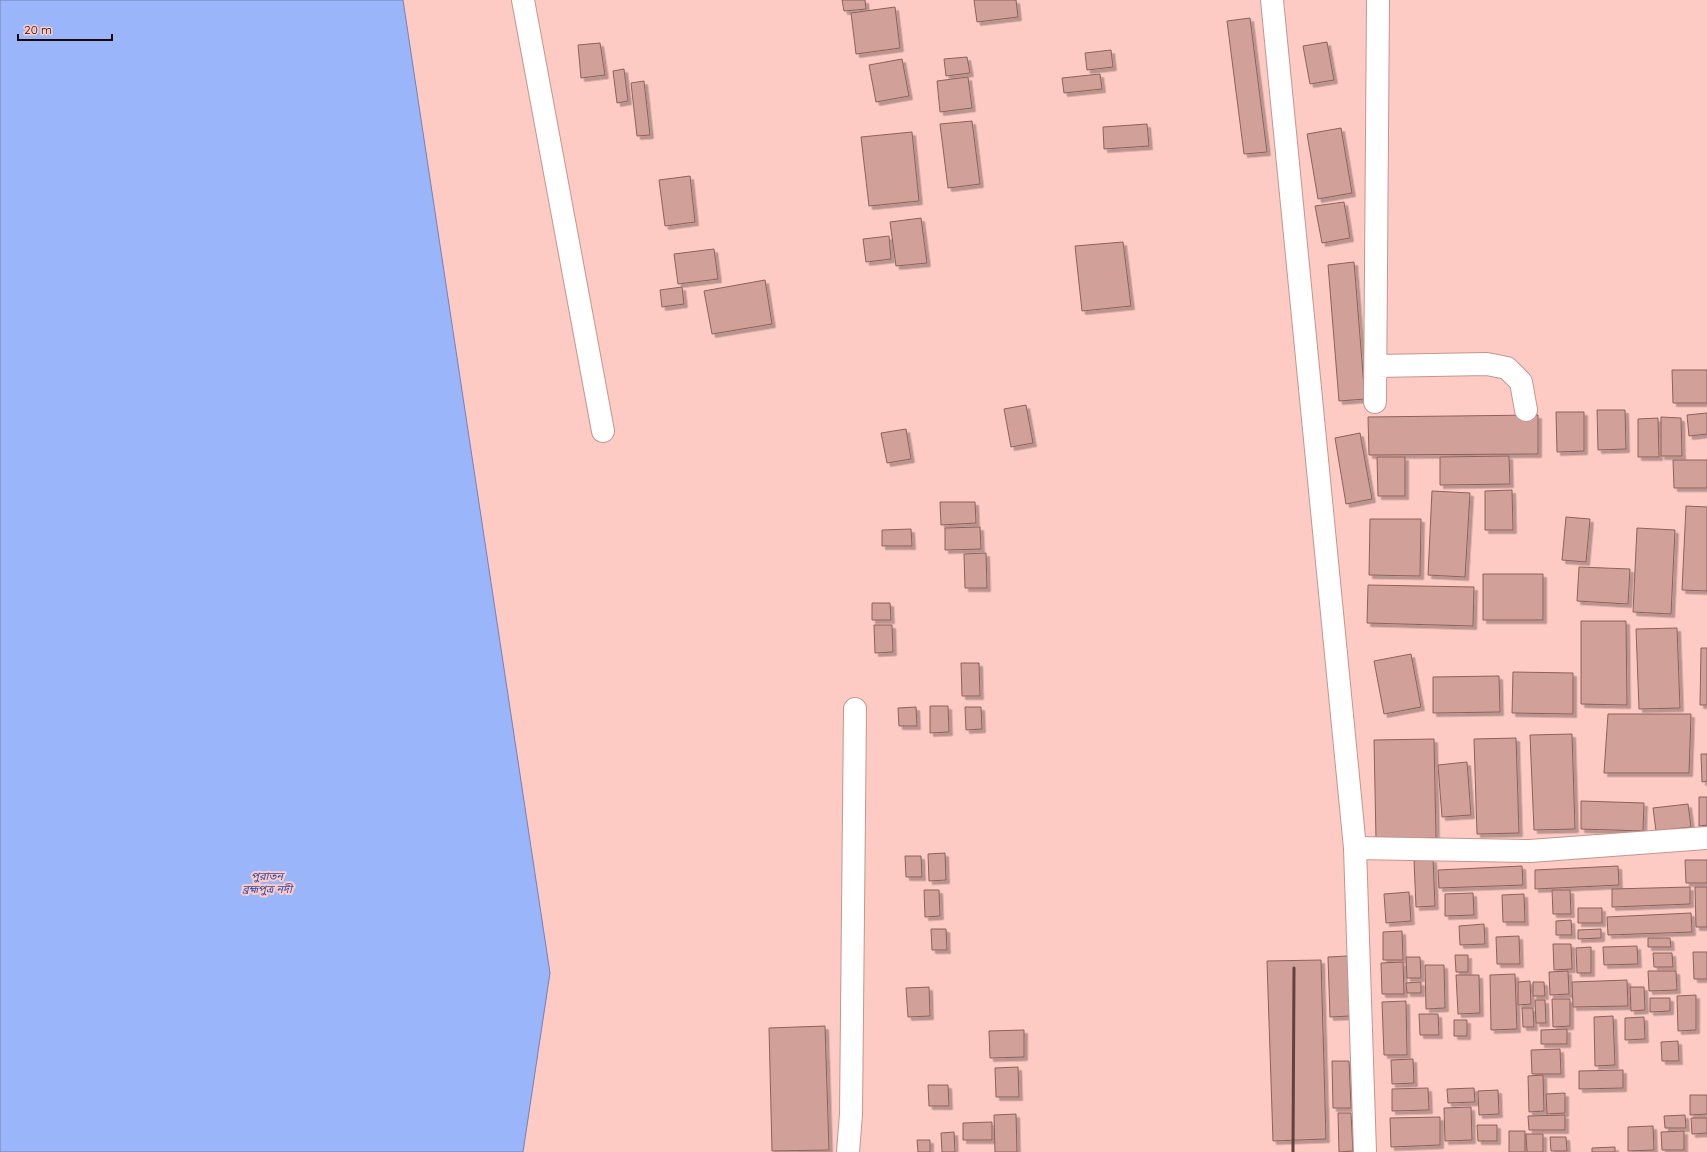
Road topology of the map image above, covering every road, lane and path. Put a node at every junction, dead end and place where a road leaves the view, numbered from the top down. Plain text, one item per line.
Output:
1 (523, 0) edge
2 (1272, 0) edge
3 (1378, 0) edge
4 (1376, 366) junction
5 (1375, 402) dead end
6 (1526, 410) dead end
7 (603, 431) dead end
8 (855, 709) dead end
9 (1707, 838) edge
10 (1355, 848) junction
11 (848, 1152) edge
12 (1365, 1152) edge

1 - 7 street
2 - 10 street
3 - 4 street
4 - 5 street
4 - 6 street
8 - 11 street
9 - 10 street
10 - 12 street

